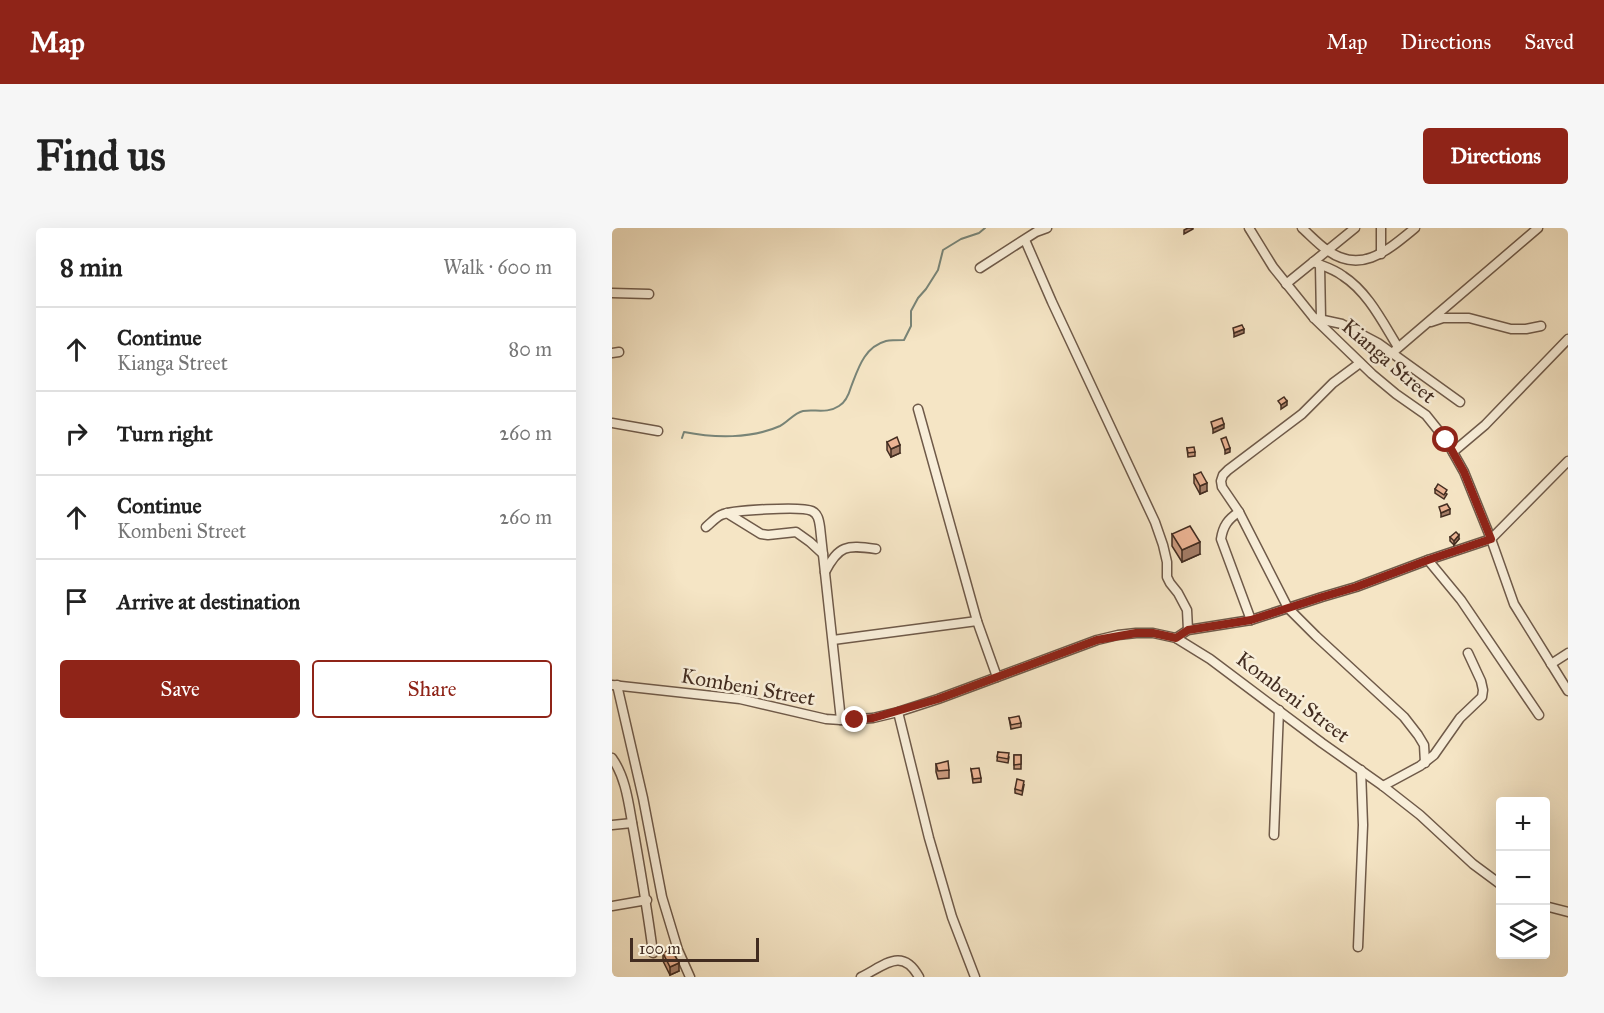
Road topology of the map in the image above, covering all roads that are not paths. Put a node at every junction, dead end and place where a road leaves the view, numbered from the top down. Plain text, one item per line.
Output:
1 (1047, 228) edge
2 (1249, 228) edge
3 (1302, 228) edge
4 (1355, 228) edge
5 (1381, 228) edge
6 (1415, 228) edge
7 (1538, 228) edge
8 (1025, 240) junction
9 (1327, 250) junction
10 (1381, 254) junction
11 (1317, 263) junction
12 (980, 268) dead end
13 (1286, 284) junction
14 (612, 293) edge
15 (649, 294) dead end
16 (1317, 319) junction
17 (1427, 323) junction
18 (1541, 327) dead end
19 (1568, 339) edge
20 (1395, 350) junction
21 (1360, 363) junction
22 (1461, 402) dead end
23 (918, 409) dead end
24 (612, 423) edge
25 (658, 431) dead end
26 (1453, 452) junction
27 (1568, 461) edge
28 (1239, 512) junction
29 (727, 513) junction
30 (706, 527) dead end
31 (1491, 539) junction
32 (876, 549) dead end
33 (823, 554) junction
34 (1428, 560) junction
35 (825, 573) junction
36 (1288, 608) junction
37 (1251, 620) junction
38 (977, 621) junction
39 (1188, 630) junction
40 (1176, 638) junction
41 (833, 640) junction
42 (1468, 653) dead end
43 (1568, 653) edge
44 (1551, 664) junction
45 (997, 677) junction
46 (614, 685) edge
47 (1568, 691) edge
48 (1279, 710) junction
49 (898, 712) junction
50 (1539, 715) dead end
51 (841, 720) junction
52 (612, 758) edge
53 (1425, 763) junction
54 (1361, 770) junction
55 (1383, 786) junction
56 (632, 823) junction
57 (612, 825) edge
58 (1274, 835) dead end
59 (1496, 881) edge
60 (647, 900) junction
61 (612, 906) edge
62 (1550, 907) edge
63 (1568, 912) edge
64 (1358, 947) dead end
65 (653, 953) dead end
66 (690, 977) edge
67 (861, 977) edge
68 (919, 977) edge
69 (975, 977) edge

1 - 8 street
2 - 13 street, Kianga Street
3 - 9 street
4 - 9 street
5 - 10 street
6 - 10 street
7 - 17 street
8 - 12 street
8 - 39 street
9 - 10 street
9 - 11 street
11 - 13 street
11 - 16 street
11 - 20 street
13 - 16 street, Kianga Street
14 - 15 street
16 - 20 street
16 - 21 street, Kianga Street
17 - 18 street
17 - 20 street
19 - 26 street
20 - 22 street
21 - 26 street, Kianga Street
21 - 28 street
23 - 38 street
24 - 25 street
26 - 31 street, Kianga Street
27 - 31 street
28 - 36 street
28 - 37 street
29 - 30 street
29 - 33 street
29 - 33 street
31 - 34 street
31 - 44 street, Kianga Street
32 - 35 street
33 - 35 street
34 - 36 street
34 - 50 street
35 - 41 street
36 - 37 street
36 - 53 street
37 - 39 street
38 - 41 street
38 - 45 street
39 - 40 street
40 - 45 street, Kombeni Street
40 - 48 street, Kombeni Street
41 - 51 street
42 - 53 street
43 - 44 street
44 - 47 street, Kianga Street
45 - 49 street, Kombeni Street
46 - 51 street, Kombeni Street
46 - 66 street
48 - 54 street, Kombeni Street
48 - 58 street
49 - 51 street, Kombeni Street
49 - 69 street
52 - 56 street
53 - 55 street
54 - 55 street, Kombeni Street
54 - 64 street
55 - 59 street, Kombeni Street
56 - 57 street
56 - 60 street
60 - 61 street
60 - 65 street
62 - 63 street
67 - 68 street

